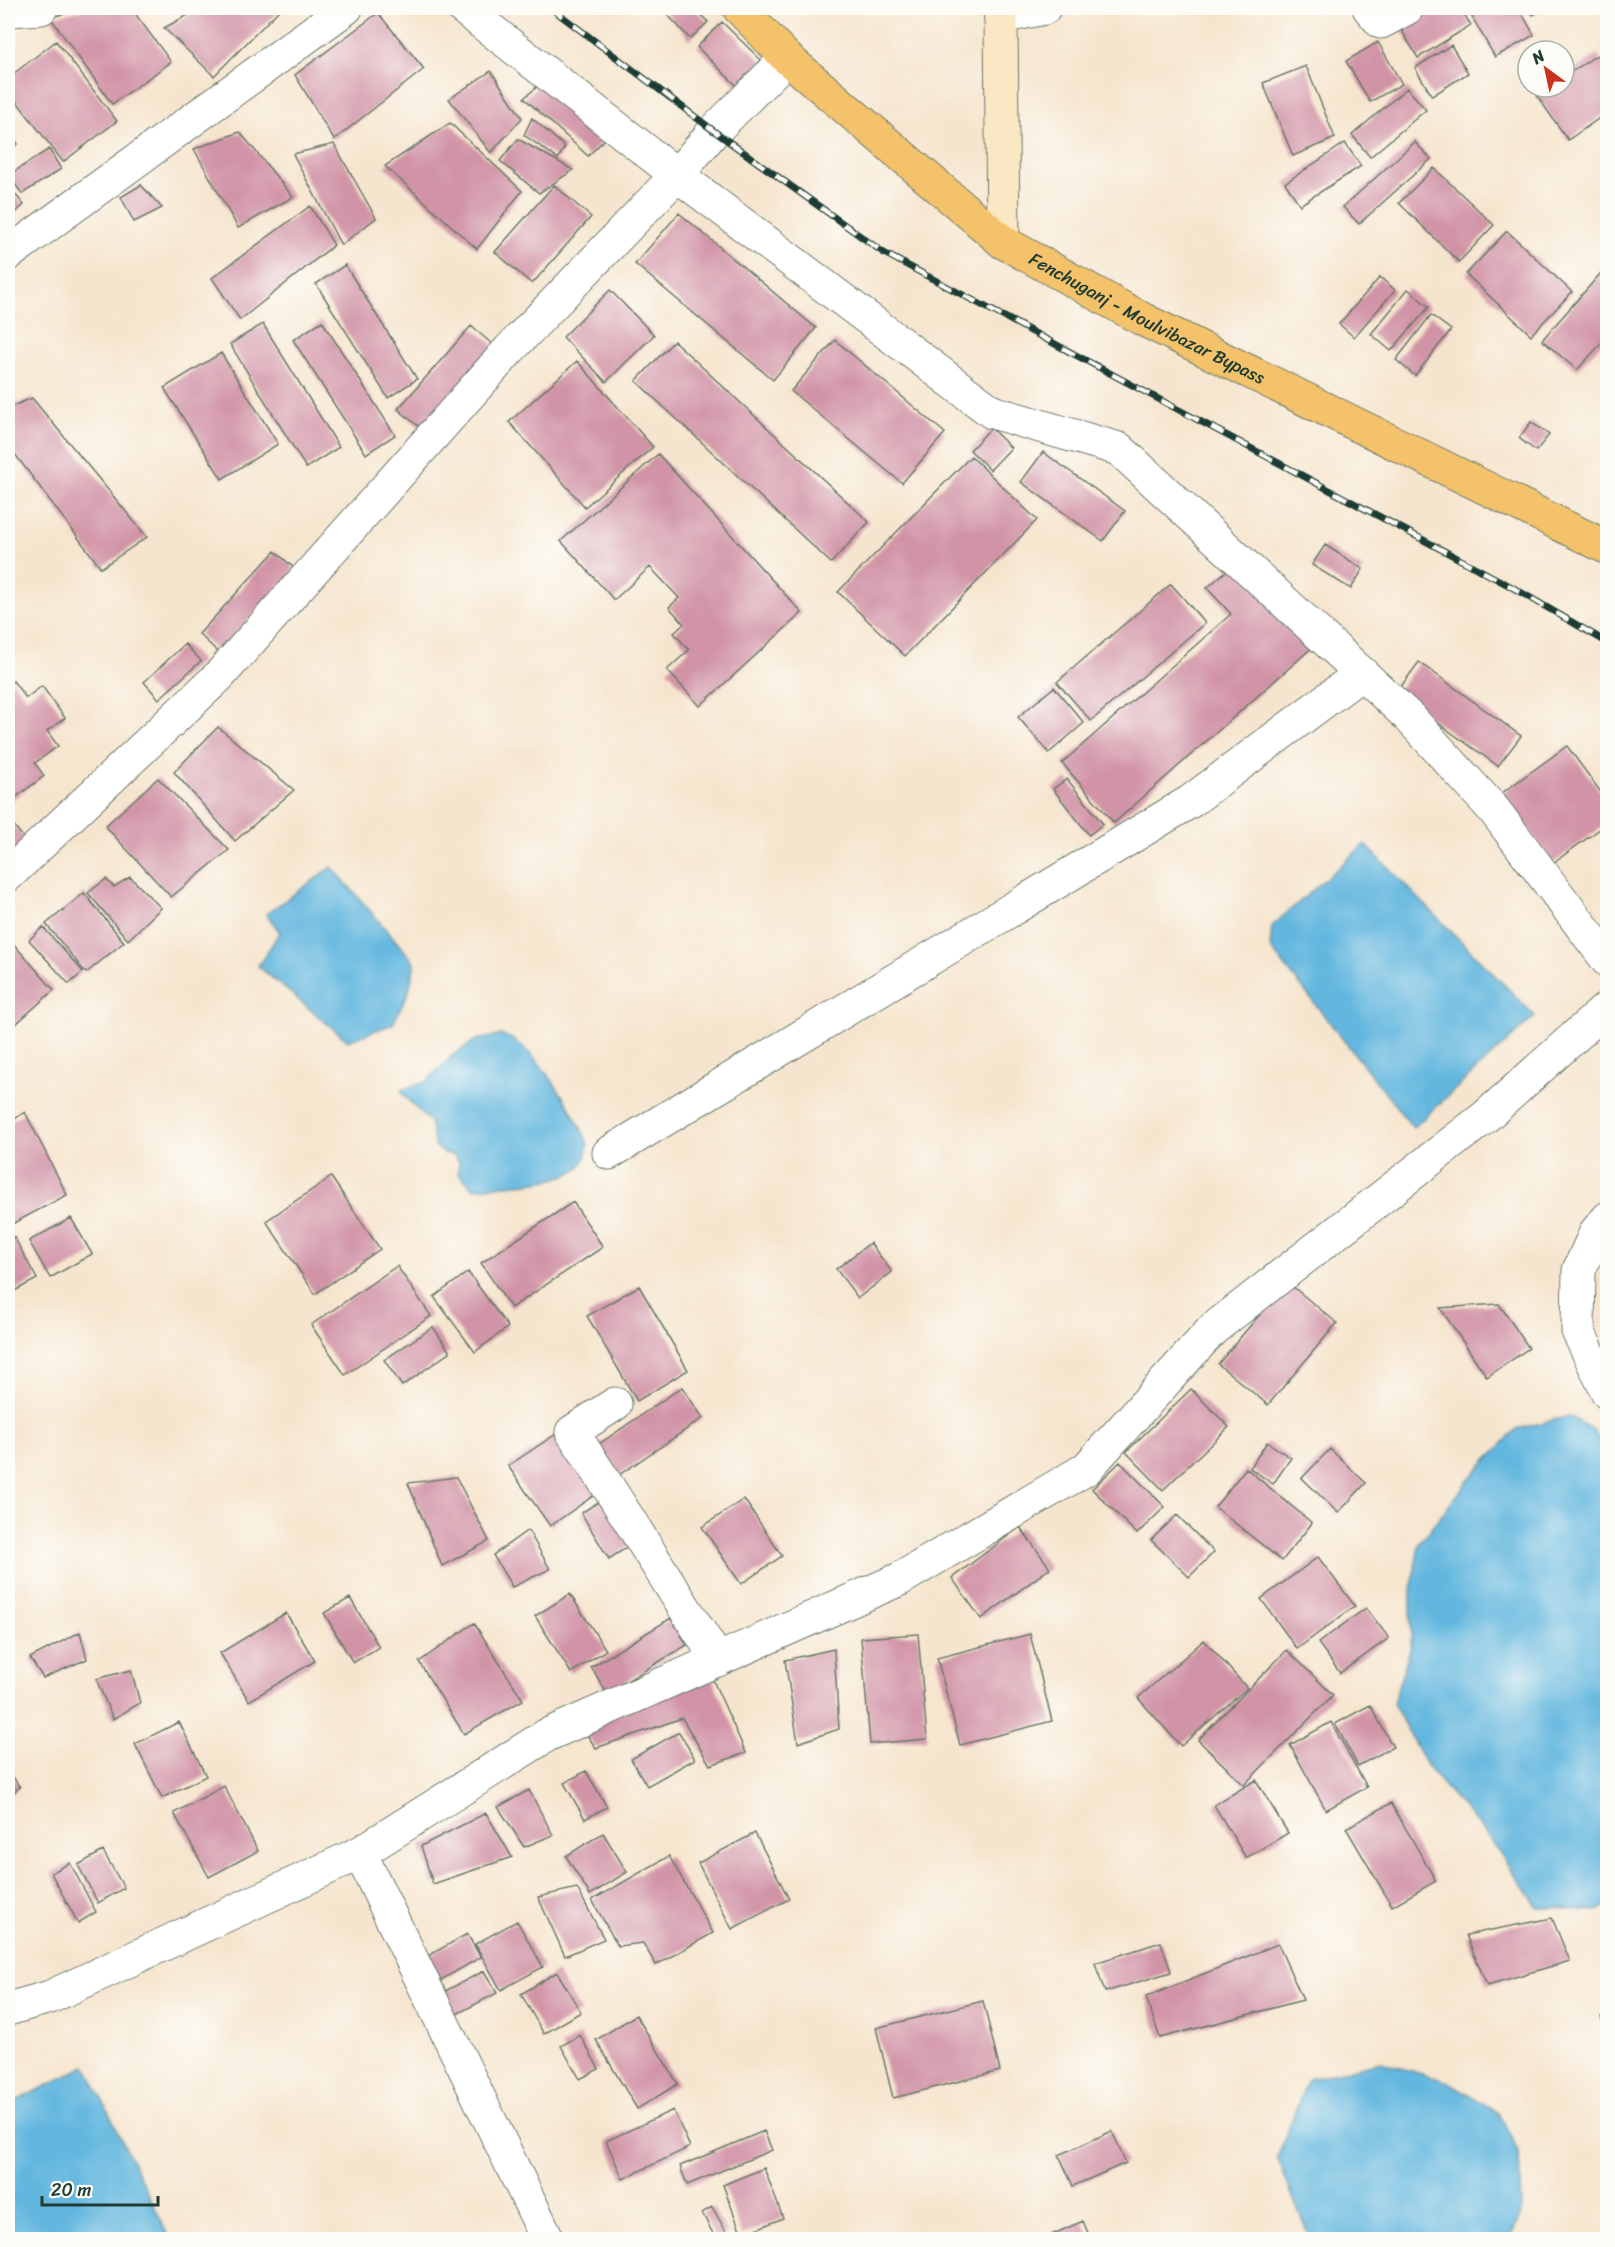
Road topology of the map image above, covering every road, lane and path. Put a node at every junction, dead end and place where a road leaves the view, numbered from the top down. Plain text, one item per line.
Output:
1 (41, 8) edge
2 (346, 8) edge
3 (463, 8) edge
4 (739, 8) edge
5 (1044, 8) edge
6 (1369, 8) edge
7 (1407, 8) edge
8 (8, 10) edge
9 (1000, 12) edge
10 (787, 58) junction
11 (677, 175) junction
12 (1003, 242) junction
13 (8, 254) edge
14 (1608, 548) edge
15 (1362, 673) junction
16 (8, 875) edge
17 (1608, 961) edge
18 (1608, 1007) edge
19 (609, 1153) dead end
20 (1608, 1218) edge
21 (1608, 1393) edge
22 (615, 1404) dead end
23 (718, 1660) junction
24 (360, 1853) junction
25 (8, 2009) edge
26 (548, 2240) edge

1 - 8 street
2 - 13 street
3 - 11 street
4 - 10 highway, Fenchuganj - Moulvibazar Bypass
5 - 9 street
6 - 7 street
9 - 12 street
10 - 11 street
10 - 12 highway, Fenchuganj - Moulvibazar Bypass
11 - 15 street
11 - 16 street
12 - 14 highway, Fenchuganj - Moulvibazar Bypass
15 - 17 street
15 - 19 street
18 - 23 street
20 - 21 street
22 - 23 street
23 - 24 street
24 - 25 street
24 - 26 street

